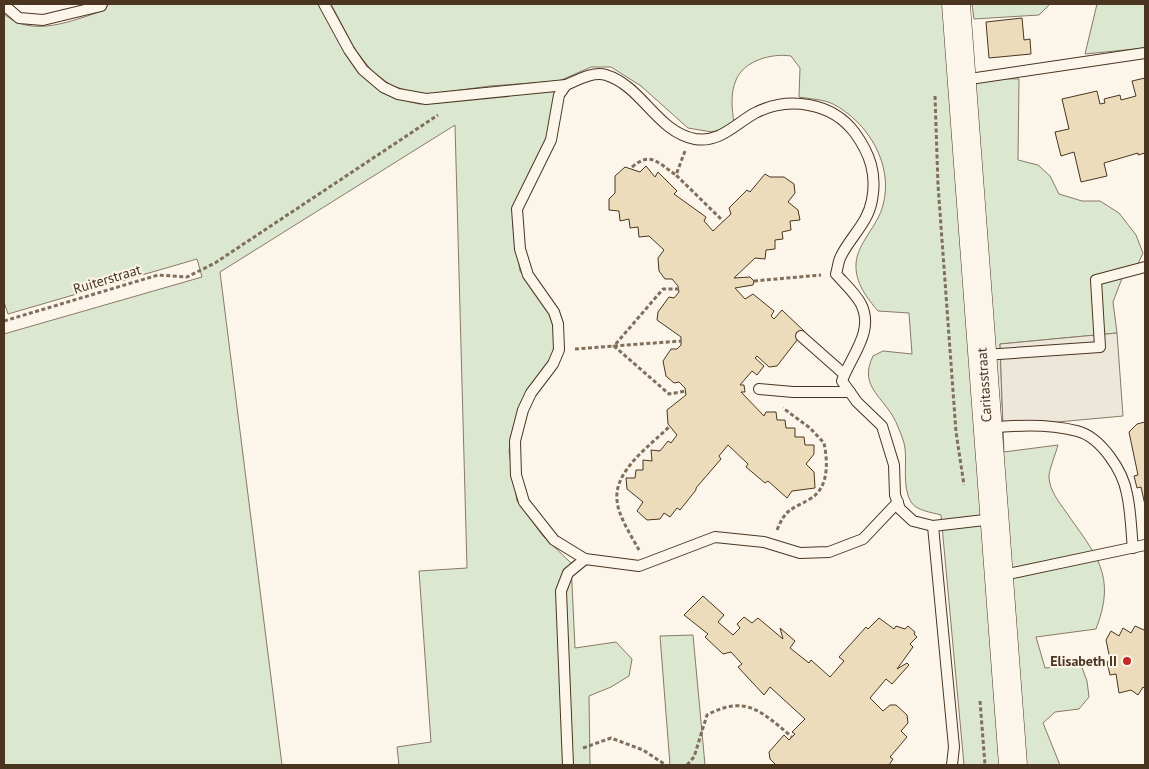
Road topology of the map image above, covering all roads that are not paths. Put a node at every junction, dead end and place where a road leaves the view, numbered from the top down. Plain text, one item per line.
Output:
1 (102, 4) edge
2 (324, 4) edge
3 (956, 4) edge
4 (4, 5) edge
5 (1145, 53) edge
6 (962, 80) junction
7 (566, 85) junction
8 (1145, 267) edge
9 (801, 336) dead end
10 (982, 356) junction
11 (844, 374) junction
12 (759, 389) road end
13 (850, 392) junction
14 (988, 428) junction
15 (898, 502) junction
16 (982, 520) junction
17 (934, 526) junction
18 (1145, 545) edge
19 (1133, 548) junction
20 (585, 559) junction
21 (999, 576) junction
22 (568, 764) edge
23 (952, 765) edge
24 (1013, 765) edge

1 - 4 lane
2 - 7 lane
3 - 6 street, Caritasstraat
5 - 6 lane
6 - 10 street, Caritasstraat
7 - 11 lane
7 - 20 lane
8 - 10 lane
9 - 11 lane
10 - 14 street, Caritasstraat
11 - 13 lane
12 - 13 lane
13 - 15 lane
14 - 16 street, Caritasstraat
14 - 19 lane
15 - 17 lane
15 - 20 lane
16 - 17 lane
16 - 21 street, Caritasstraat
17 - 23 lane
18 - 19 lane
19 - 21 lane
20 - 22 lane
21 - 24 street, Caritasstraat

